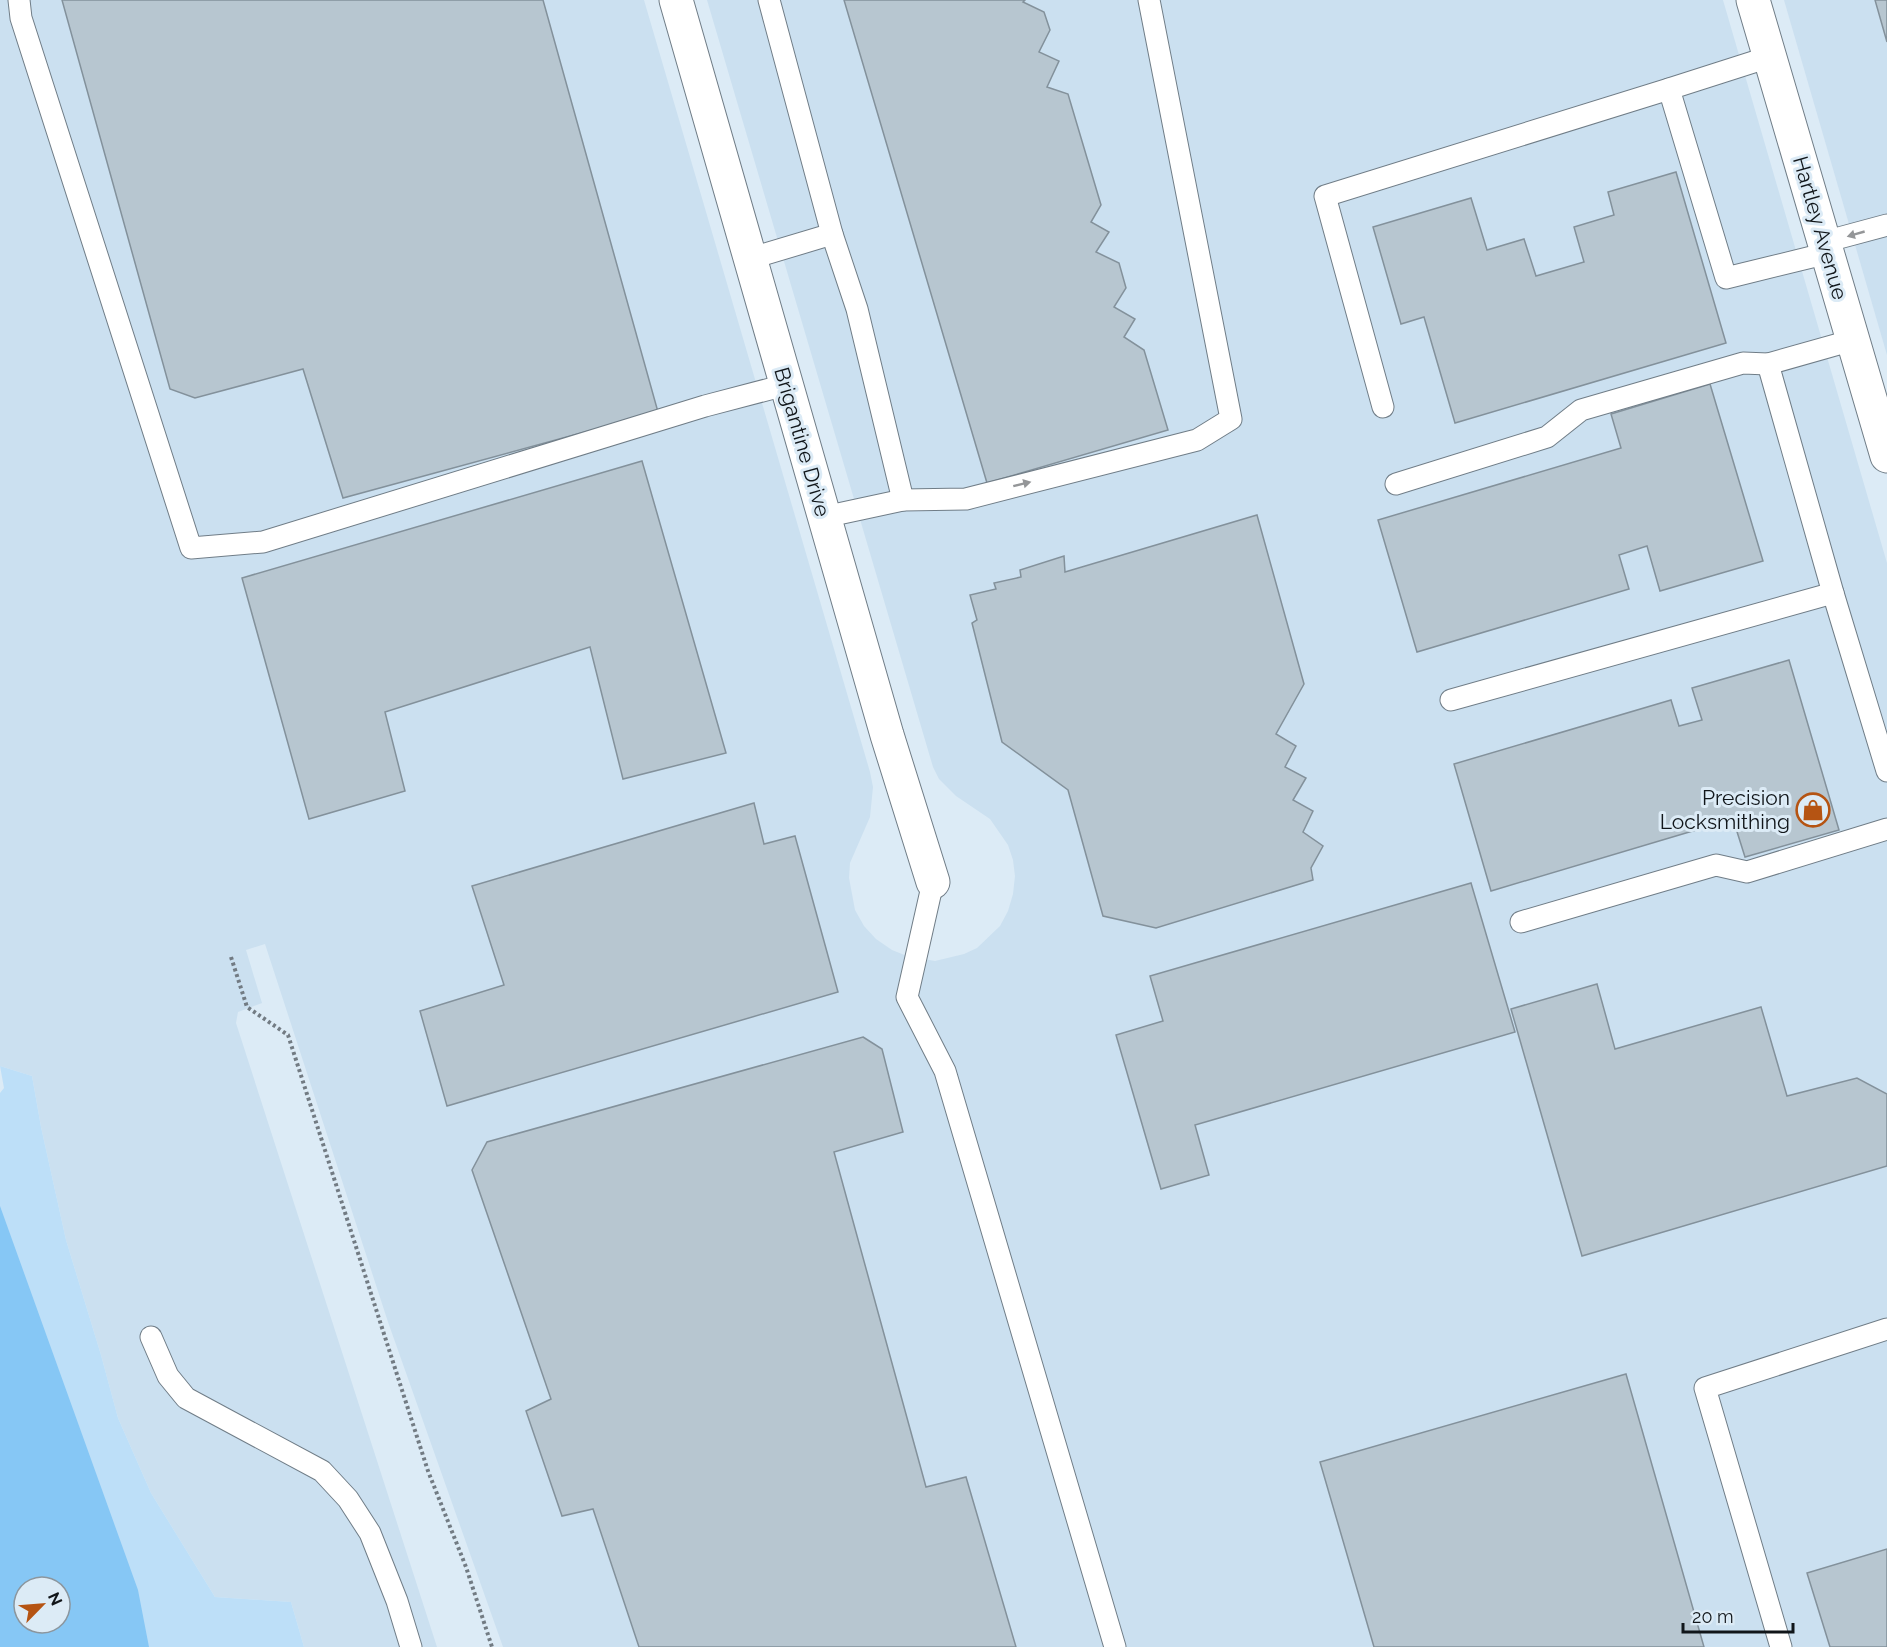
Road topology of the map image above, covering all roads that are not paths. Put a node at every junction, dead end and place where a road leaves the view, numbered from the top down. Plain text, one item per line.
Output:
1 (19, 0) edge
2 (675, 0) edge
3 (769, 0) edge
4 (1149, 0) edge
5 (1760, 2) edge
6 (1769, 57) junction
7 (1669, 89) junction
8 (1887, 225) edge
9 (832, 234) junction
10 (1826, 248) junction
11 (749, 259) junction
12 (1853, 340) junction
13 (1768, 364) junction
14 (785, 386) junction
15 (1383, 407) dead end
16 (1887, 456) edge
17 (1396, 484) dead end
18 (903, 500) junction
19 (824, 517) junction
20 (1833, 593) junction
21 (1451, 700) dead end
22 (1887, 771) edge
23 (1887, 829) edge
24 (933, 882) joint
25 (1521, 922) dead end
26 (1887, 1329) edge
27 (152, 1337) dead end
28 (411, 1647) edge
29 (1114, 1647) edge
30 (1781, 1647) edge

1 - 14 lane
2 - 11 street, Brigantine Drive
3 - 9 lane
18 -> 4 lane
5 - 6 street, Hartley Avenue
6 - 7 lane
6 - 10 street, Hartley Avenue
7 - 10 lane
7 - 15 lane
8 -> 10 lane
9 - 11 lane
9 - 18 lane
10 - 12 street, Hartley Avenue
11 - 14 street, Brigantine Drive
12 - 13 lane
12 - 16 street, Hartley Avenue
13 - 17 lane
13 - 20 lane
14 - 19 street, Brigantine Drive
18 - 19 lane
19 - 24 street, Brigantine Drive
20 - 21 lane
20 - 22 lane
23 - 25 lane
24 - 29 lane
26 - 30 lane
27 - 28 lane

